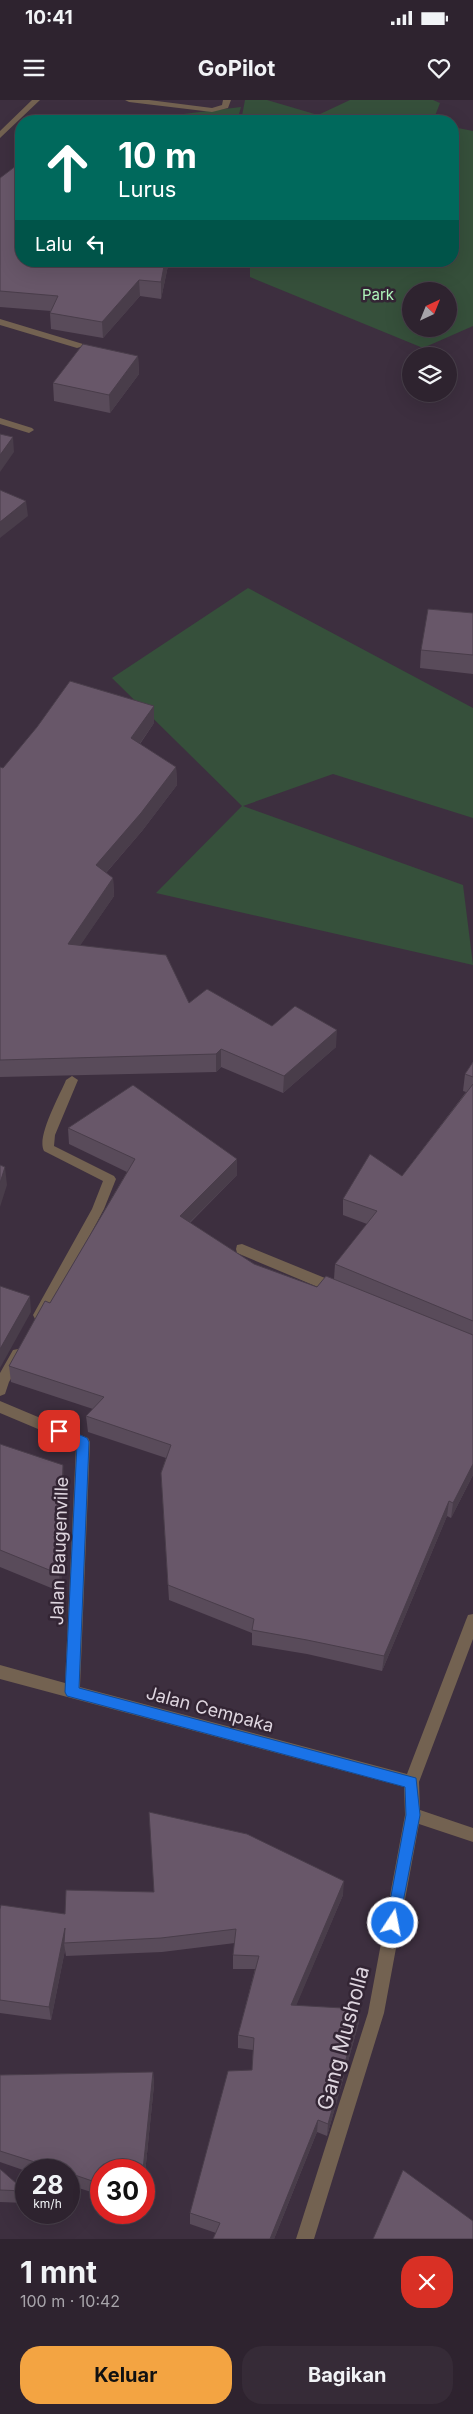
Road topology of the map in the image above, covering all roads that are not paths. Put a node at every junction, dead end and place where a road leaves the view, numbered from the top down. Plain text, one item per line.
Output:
1 (36, 100) edge
2 (129, 100) edge
3 (227, 100) edge
4 (147, 102) edge
5 (21, 115) edge
6 (15, 121) edge
7 (0, 136) edge
8 (0, 322) edge
9 (80, 346) edge
10 (0, 421) edge
11 (28, 430) dead end
12 (72, 1080) dead end
13 (242, 1249) dead end
14 (353, 1295) edge
15 (0, 1390) edge
16 (0, 1407) edge
17 (473, 1620) edge
18 (0, 1672) edge
19 (72, 1692) junction
20 (411, 1782) junction
21 (413, 1815) junction
22 (466, 1833) edge
23 (306, 2239) edge

1 - 5 street
2 - 4 street
3 - 4 street
6 - 7 street
8 - 9 street
10 - 11 street
12 - 15 street
13 - 14 street
16 - 19 street, Jalan Baugenville
17 - 20 street
18 - 19 street, Jalan Cempaka
19 - 20 street, Jalan Cempaka
20 - 21 street, Gang Musholla
21 - 22 street
21 - 23 street, Gang Musholla

